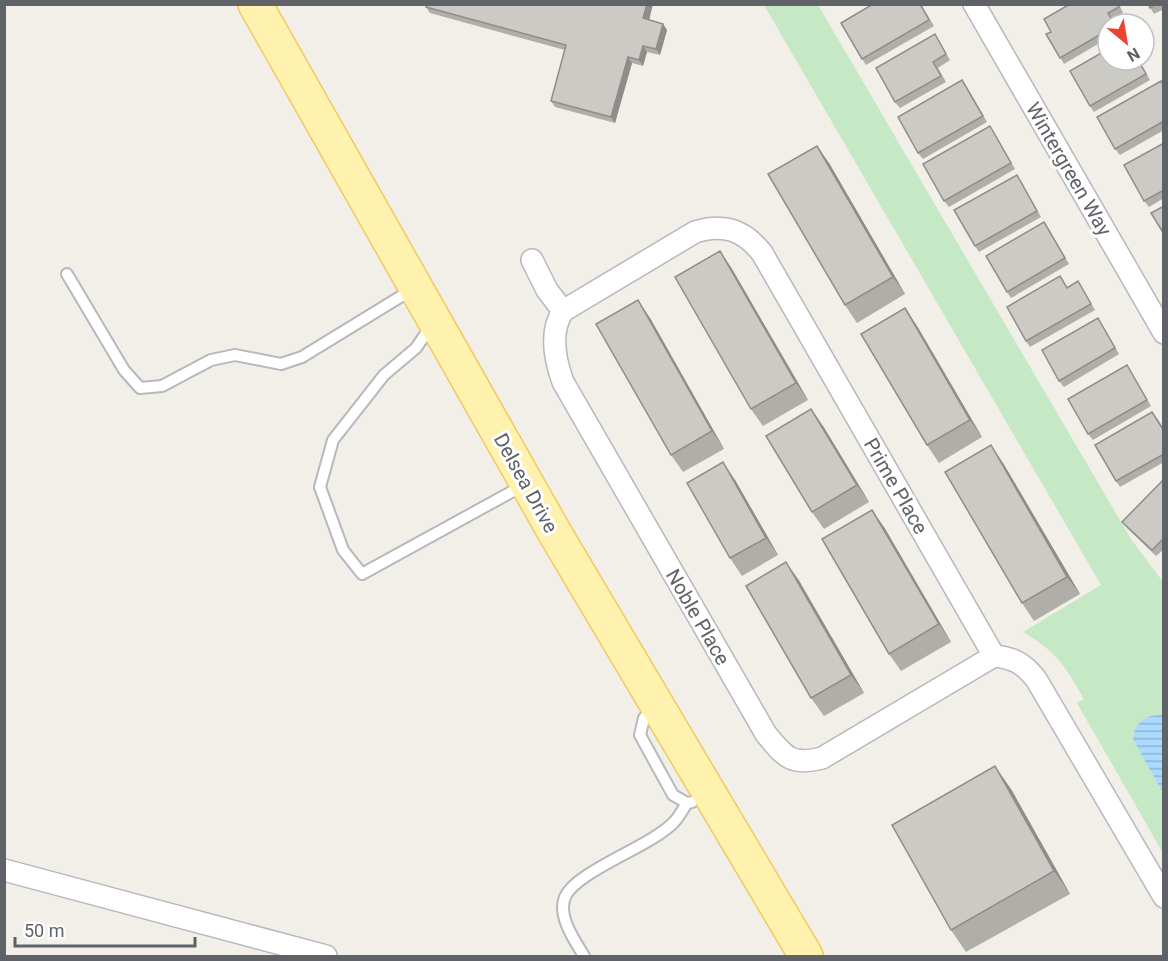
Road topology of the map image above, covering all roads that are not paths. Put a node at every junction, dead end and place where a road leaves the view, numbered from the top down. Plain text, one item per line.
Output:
1 (255, 4) edge
2 (976, 5) edge
3 (532, 260) dead end
4 (68, 274) dead end
5 (416, 288) junction
6 (563, 311) junction
7 (434, 321) junction
8 (1164, 333) edge
9 (526, 484) junction
10 (994, 656) junction
11 (700, 801) junction
12 (4, 870) edge
13 (1164, 897) edge
14 (326, 957) edge
15 (584, 957) edge
16 (806, 957) edge

1 - 5 main road, Delsea Drive
2 - 8 street, Wintergreen Way
3 - 6 street
4 - 5 lane
5 - 7 main road, Delsea Drive
6 - 10 street, Prime Place
6 - 10 street, Noble Place
7 - 9 main road, Delsea Drive
7 - 9 lane
9 - 11 main road, Delsea Drive
10 - 13 street
11 - 15 lane
11 - 16 main road, Delsea Drive
12 - 14 street

